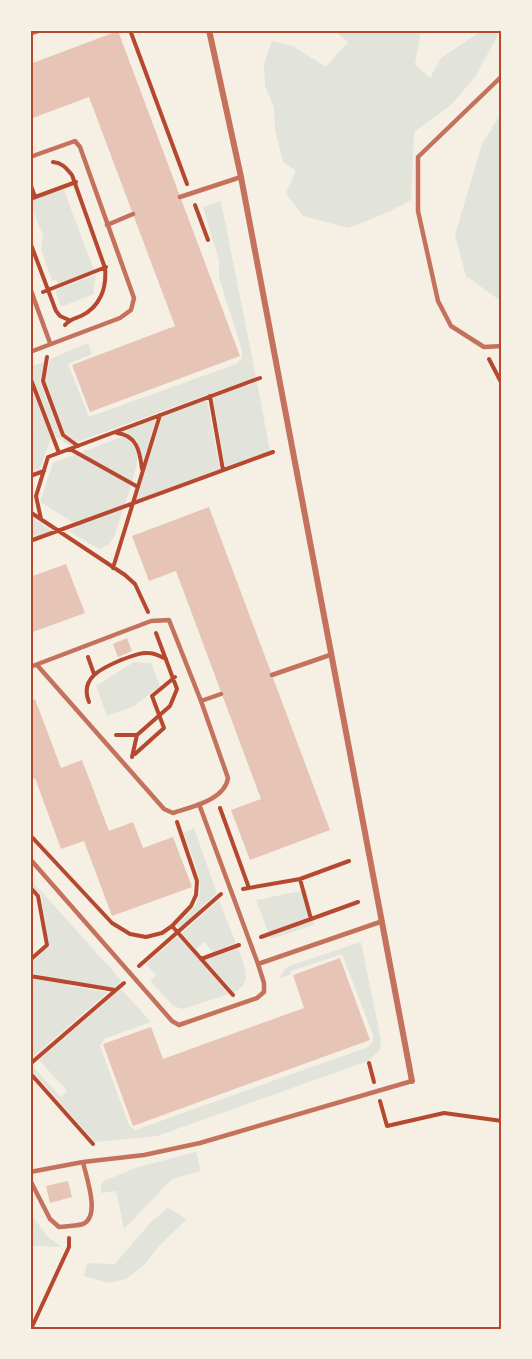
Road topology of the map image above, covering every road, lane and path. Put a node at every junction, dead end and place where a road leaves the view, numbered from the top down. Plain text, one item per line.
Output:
1 (39, 30) edge
2 (130, 30) edge
3 (209, 30) edge
4 (30, 33) edge
5 (502, 76) edge
6 (30, 157) edge
7 (46, 165) dead end
8 (90, 176) junction
9 (241, 177) junction
10 (75, 182) junction
11 (30, 183) edge
12 (191, 193) junction
13 (180, 196) dead end
14 (32, 198) edge
15 (133, 214) dead end
16 (108, 225) junction
17 (208, 240) dead end
18 (30, 242) edge
19 (121, 262) junction
20 (105, 268) junction
21 (30, 288) edge
22 (48, 291) junction
23 (33, 296) junction
24 (69, 320) junction
25 (50, 344) junction
26 (502, 346) edge
27 (484, 347) junction
28 (30, 352) edge
29 (30, 377) edge
30 (260, 378) dead end
31 (502, 384) edge
32 (210, 396) junction
33 (160, 414) junction
34 (113, 433) junction
35 (78, 446) junction
36 (69, 449) junction
37 (273, 452) dead end
38 (59, 453) junction
39 (223, 470) junction
40 (44, 471) junction
41 (142, 472) junction
42 (30, 476) edge
43 (138, 487) junction
44 (36, 496) junction
45 (30, 498) edge
46 (132, 504) junction
47 (30, 512) edge
48 (41, 520) junction
49 (58, 531) junction
50 (30, 541) edge
51 (113, 568) junction
52 (151, 621) junction
53 (330, 655) junction
54 (167, 659) junction
55 (37, 665) junction
56 (30, 668) edge
57 (189, 671) junction
58 (272, 675) dead end
59 (174, 677) junction
60 (221, 694) dead end
61 (201, 700) junction
62 (92, 707) dead end
63 (159, 715) junction
64 (110, 728) dead end
65 (116, 735) junction
66 (137, 735) junction
67 (122, 742) dead end
68 (128, 748) dead end
69 (134, 755) junction
70 (124, 764) junction
71 (215, 796) junction
72 (199, 804) junction
73 (173, 813) junction
74 (30, 835) edge
75 (30, 859) edge
76 (300, 879) dead end
77 (30, 887) edge
78 (249, 888) dead end
79 (358, 902) dead end
80 (380, 922) junction
81 (172, 926) junction
82 (30, 960) edge
83 (258, 964) junction
84 (131, 975) junction
85 (30, 976) edge
86 (116, 991) junction
87 (241, 1004) junction
88 (30, 1064) edge
89 (30, 1073) edge
90 (412, 1081) joint
91 (502, 1121) edge
92 (387, 1126) dead end
93 (93, 1144) dead end
94 (83, 1162) junction
95 (30, 1172) edge
96 (30, 1180) edge
97 (70, 1226) junction
98 (31, 1329) edge

1 - 4 street
2 - 12 path
3 - 9 street
5 - 27 lane
6 - 8 lane
7 - 10 path
8 - 10 path
8 - 16 lane
9 - 12 lane
9 - 53 street
10 - 14 path
10 - 20 path
11 - 14 path
12 - 13 lane
12 - 17 path
15 - 16 lane
16 - 19 lane
18 - 22 path
19 - 20 path
19 - 25 lane
20 - 22 path
20 - 24 path
21 - 23 lane
22 - 23 path
22 - 24 path
23 - 25 lane
24 - 25 path
25 - 28 lane
25 - 35 path
26 - 27 lane
27 - 31 path
29 - 38 path
30 - 32 path
32 - 33 path
32 - 39 path
33 - 34 path
33 - 41 path
34 - 35 path
34 - 41 path
35 - 36 path
36 - 38 path
36 - 43 path
37 - 39 path
38 - 40 path
39 - 46 path
40 - 42 path
40 - 44 path
41 - 43 path
43 - 46 path
44 - 45 path
44 - 48 path
46 - 49 path
46 - 51 path
47 - 48 path
48 - 49 path
49 - 50 path
49 - 51 path
51 - 52 path
52 - 54 path
52 - 55 lane
52 - 57 lane
53 - 58 lane
53 - 80 street
54 - 59 path
54 - 62 path
55 - 56 lane
55 - 70 lane
57 - 59 path
57 - 61 lane
59 - 63 path
59 - 63 path
60 - 61 lane
61 - 71 lane
63 - 66 path
63 - 69 path
64 - 65 path
65 - 66 path
65 - 67 path
66 - 69 path
68 - 69 path
69 - 70 path
70 - 73 lane
71 - 72 lane
71 - 78 path
72 - 73 lane
72 - 83 lane
73 - 81 path
74 - 81 path
75 - 84 lane
76 - 79 path
77 - 82 path
80 - 83 lane
80 - 90 street
81 - 87 path
83 - 87 lane
84 - 86 path
84 - 87 lane
85 - 86 path
86 - 88 path
89 - 93 path
90 - 94 lane
91 - 92 path
94 - 95 lane
94 - 97 lane
96 - 97 lane
97 - 98 path

